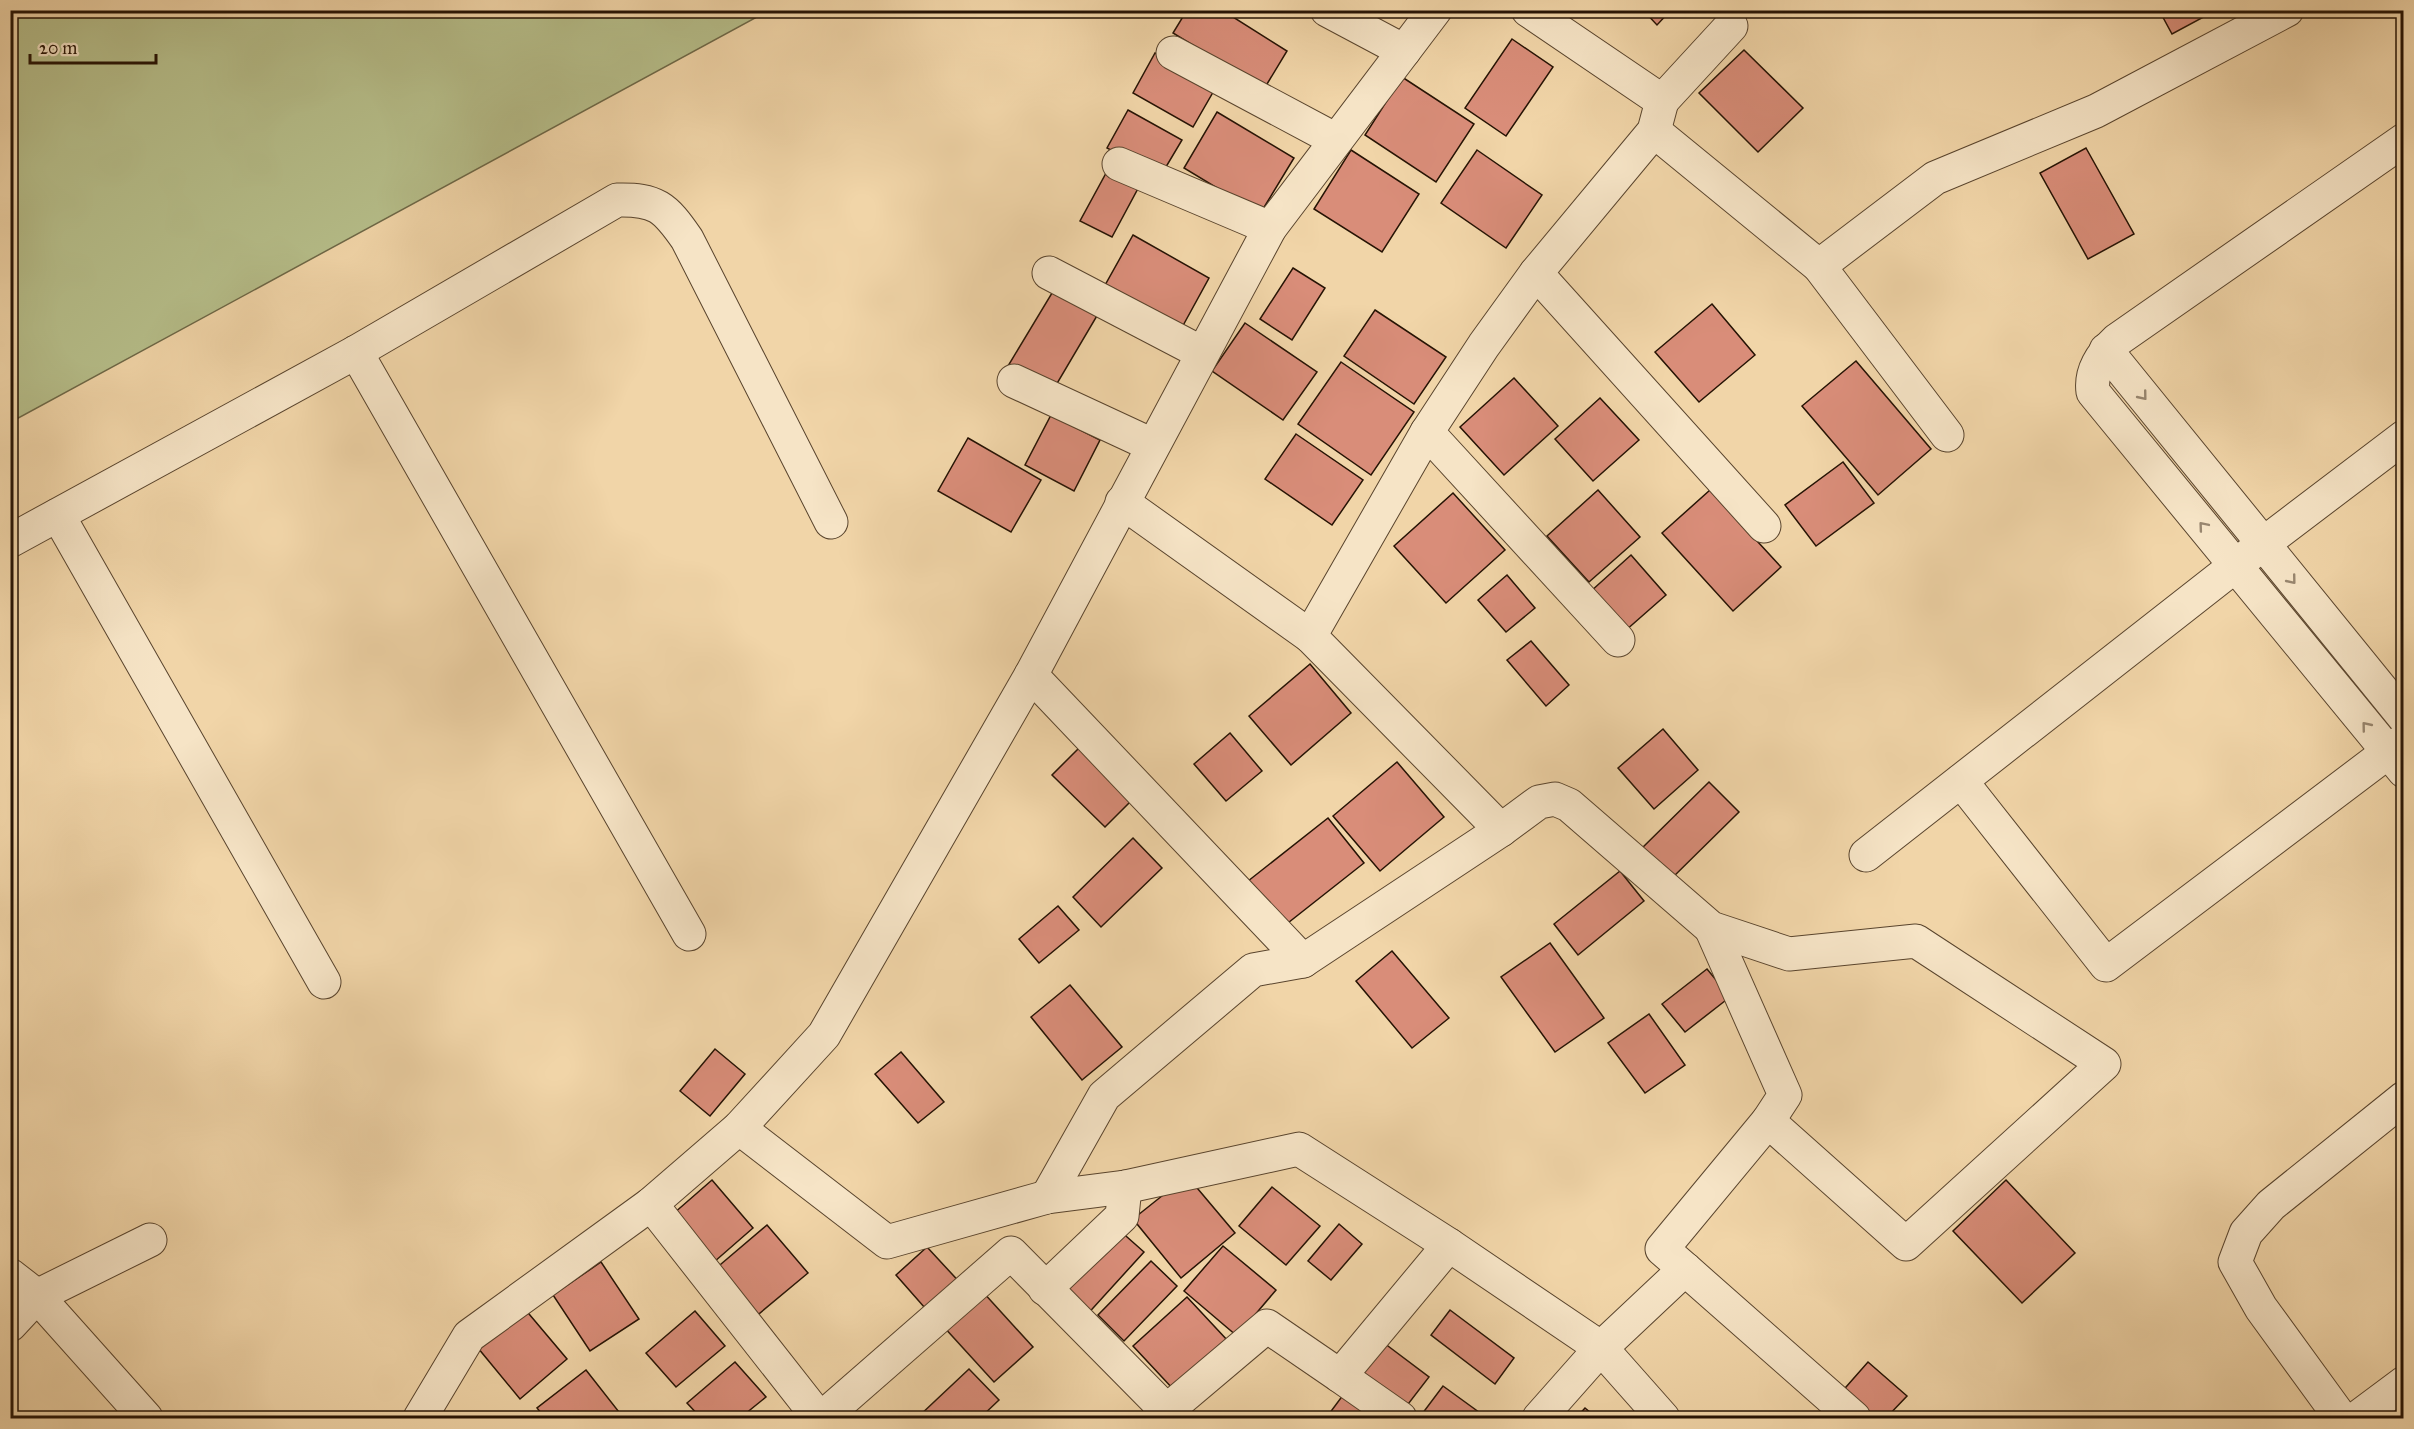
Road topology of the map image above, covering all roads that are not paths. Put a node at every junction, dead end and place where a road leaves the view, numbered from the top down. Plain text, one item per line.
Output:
1 (1327, 10) edge
2 (1435, 10) edge
3 (1528, 10) edge
4 (2287, 10) edge
5 (1731, 27) dead end
6 (1404, 51) junction
7 (1173, 53) dead end
8 (1658, 116) junction
9 (1336, 140) junction
10 (2403, 140) edge
11 (1119, 164) dead end
12 (1270, 228) junction
13 (1819, 266) junction
14 (1049, 273) dead end
15 (1536, 273) junction
16 (2106, 350) junction
17 (357, 352) junction
18 (1202, 353) junction
19 (1014, 381) dead end
20 (1427, 432) junction
21 (1947, 435) dead end
22 (2403, 437) edge
23 (1152, 445) junction
24 (1122, 502) junction
25 (58, 515) junction
26 (831, 522) dead end
27 (1764, 526) dead end
28 (10, 541) edge
29 (2263, 544) junction
30 (2236, 566) junction
31 (1310, 636) junction
32 (1618, 640) dead end
33 (1031, 675) junction
34 (2403, 717) edge
35 (2398, 755) edge
36 (1961, 781) junction
37 (1501, 830) junction
38 (1866, 855) dead end
39 (1711, 928) junction
40 (688, 934) dead end
41 (1303, 961) junction
42 (324, 982) dead end
43 (2403, 1098) edge
44 (1768, 1121) junction
45 (739, 1128) junction
46 (1125, 1187) junction
47 (1047, 1197) junction
48 (651, 1204) junction
49 (150, 1240) dead end
50 (1449, 1245) junction
51 (1685, 1269) junction
52 (10, 1275) edge
53 (1045, 1289) junction
54 (37, 1296) junction
55 (10, 1325) edge
56 (1601, 1348) junction
57 (1340, 1376) junction
58 (2403, 1383) edge
59 (1162, 1415) edge
60 (811, 1416) edge
61 (146, 1419) edge
62 (420, 1419) edge
63 (1400, 1419) edge
64 (1539, 1419) edge
65 (1663, 1419) edge
66 (1854, 1419) edge
67 (2341, 1419) edge
68 (2357, 1419) edge

1 - 6 street
2 - 6 street
3 - 8 street
4 - 13 street
5 - 8 street
6 - 9 street
7 - 9 street
8 - 13 street
8 - 15 street
9 - 12 street
10 - 16 street
11 - 12 street
12 - 18 street
13 - 21 street
14 - 18 street
15 - 20 street
15 - 27 street
16 -> 29 street
30 -> 16 street
17 - 25 street
17 - 26 street
17 - 40 street
18 - 23 street
19 - 23 street
20 - 31 street
20 - 32 street
22 - 29 street
23 - 24 street
24 - 31 street
24 - 33 street
25 - 28 street
25 - 42 street
29 - 30 street
29 -> 34 street
35 -> 30 street
30 - 36 street
31 - 37 street
33 - 41 street
33 - 45 street
35 - 36 street
36 - 38 street
37 - 39 street
37 - 41 street
39 - 44 street
39 - 44 street
41 - 47 street
43 - 67 street
44 - 51 street
45 - 47 street
45 - 48 street
46 - 47 street
46 - 50 street
46 - 53 street
48 - 60 street
48 - 62 street
49 - 54 street
50 - 56 street
50 - 57 street
51 - 56 street
51 - 66 street
52 - 54 street
53 - 59 street
53 - 60 street
54 - 55 street
54 - 61 street
56 - 64 street
56 - 65 street
57 - 59 street
57 - 63 street
58 - 68 street

